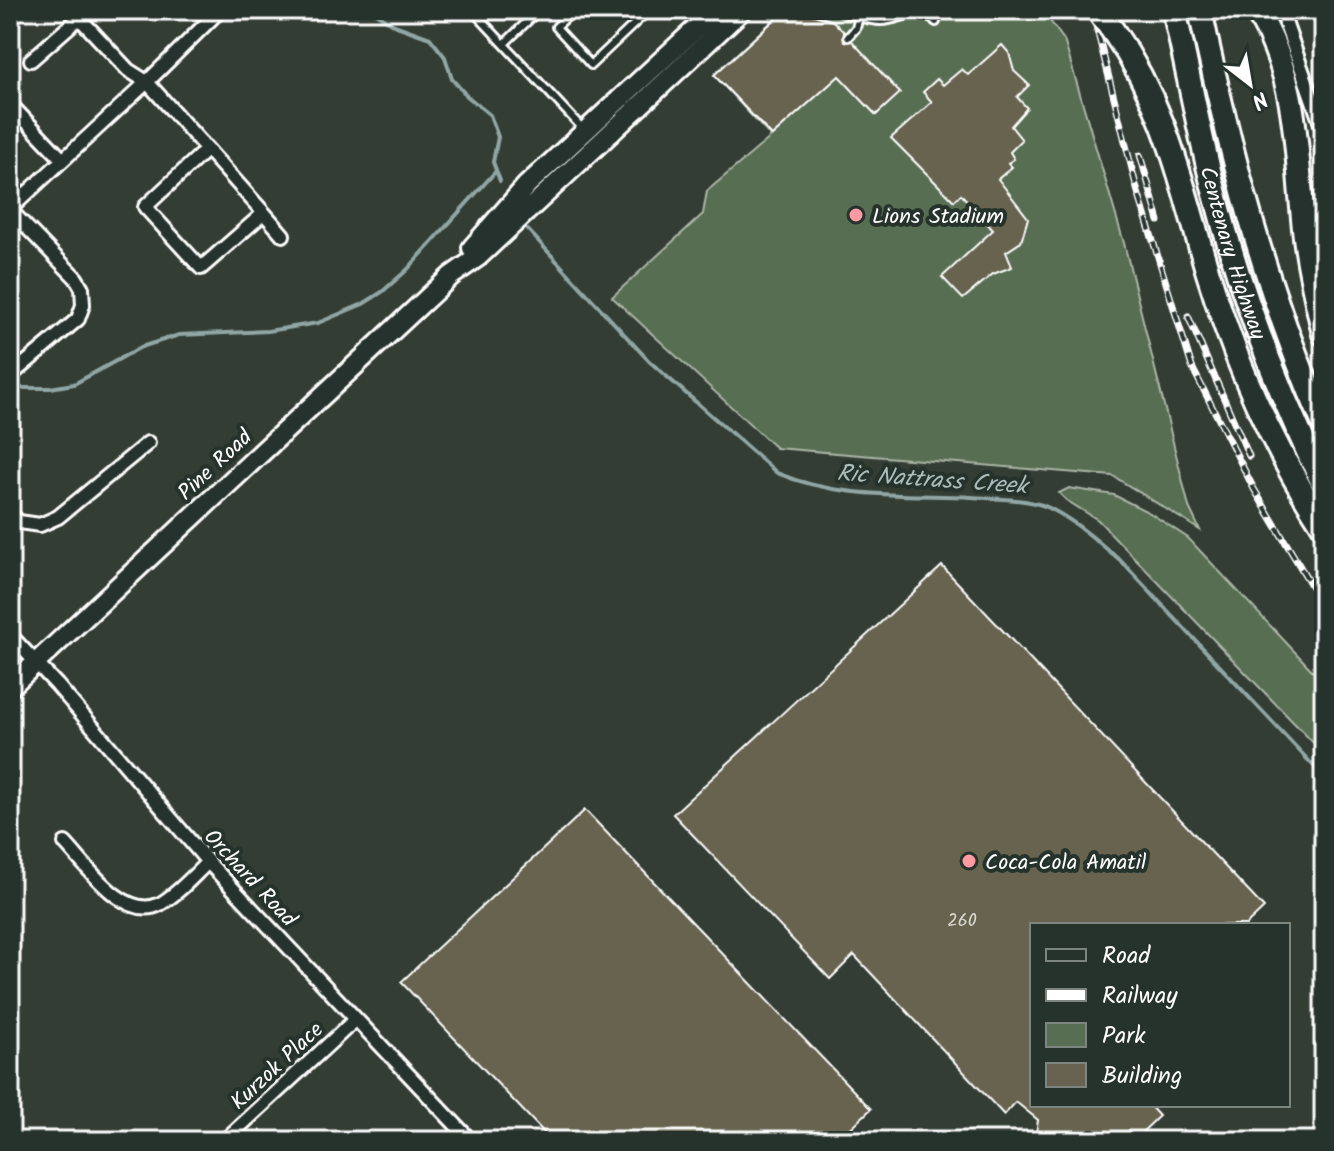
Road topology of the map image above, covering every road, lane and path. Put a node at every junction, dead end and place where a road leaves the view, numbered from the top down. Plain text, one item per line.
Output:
1 (220, 10) edge
2 (472, 10) edge
3 (539, 10) edge
4 (570, 10) edge
5 (649, 10) edge
6 (716, 10) edge
7 (742, 10) edge
8 (836, 10) edge
9 (1098, 10) edge
10 (1174, 10) edge
11 (1200, 10) edge
12 (1256, 10) edge
13 (1284, 10) edge
14 (1309, 10) edge
15 (75, 14) edge
16 (859, 16) junction
17 (1324, 20) edge
18 (936, 22) dead end
19 (848, 37) dead end
20 (504, 44) junction
21 (31, 60) dead end
22 (147, 82) junction
23 (10, 104) edge
24 (585, 131) junction
25 (1324, 132) edge
26 (598, 145) junction
27 (207, 149) junction
28 (63, 160) junction
29 (10, 210) edge
30 (264, 213) junction
31 (283, 235) dead end
32 (451, 276) junction
33 (1324, 334) edge
34 (10, 376) edge
35 (1324, 424) edge
36 (148, 443) dead end
37 (1324, 485) edge
38 (10, 513) edge
39 (1324, 527) edge
40 (10, 635) edge
41 (37, 662) junction
42 (10, 687) edge
43 (65, 843) dead end
44 (208, 862) junction
45 (356, 1019) junction
46 (224, 1141) edge
47 (471, 1141) edge

1 - 22 street
2 - 20 lane
3 - 20 lane
4 - 5 lane
6 - 24 street, Pine Road
7 - 26 street, Pine Road
8 - 16 lane
9 - 39 highway, bridge
10 - 37 highway, Centenary Highway
11 - 35 highway, Centenary Highway
12 - 33 highway
13 - 25 street
14 - 17 lane
15 - 21 street
15 - 22 street
16 - 18 lane
16 - 19 lane
20 - 24 lane
22 - 27 street
22 - 28 street
23 - 28 street
24 - 26 lane
24 - 32 street, Pine Road
26 - 32 street, Pine Road
27 - 30 street
27 - 30 street
28 - 29 street
29 - 34 street
30 - 31 street
32 - 41 street, Pine Road
36 - 38 street
40 - 41 street, Orchard Road
41 - 42 street, Pine Road
41 - 44 street, Orchard Road
43 - 44 street
44 - 45 street, Orchard Road
45 - 46 street, Kurzok Place
45 - 47 street, Orchard Road

